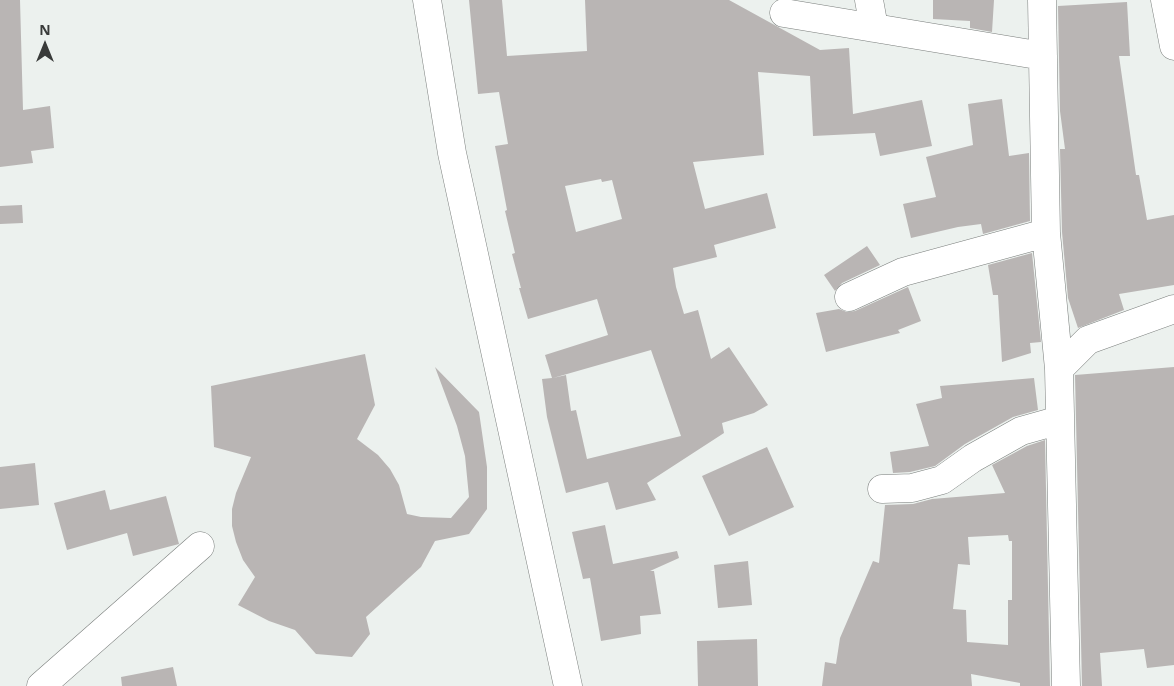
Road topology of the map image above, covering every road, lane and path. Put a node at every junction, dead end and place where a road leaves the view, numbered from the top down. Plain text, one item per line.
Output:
1 (427, 0) edge
2 (869, 0) edge
3 (1042, 0) edge
4 (1165, 0) edge
5 (784, 13) dead end
6 (874, 28) junction
7 (1174, 46) edge
8 (1043, 56) junction
9 (1046, 233) junction
10 (849, 297) dead end
11 (1174, 309) edge
12 (1060, 369) junction
13 (1060, 420) junction
14 (882, 489) dead end
15 (200, 546) dead end
16 (41, 686) edge
17 (568, 686) edge
18 (1066, 686) edge

1 - 17 street
2 - 6 street
3 - 8 street
4 - 7 street
5 - 6 street
6 - 8 street
8 - 9 street
9 - 10 street
9 - 12 street
11 - 12 street
12 - 13 street
13 - 14 street
13 - 18 street
15 - 16 street

